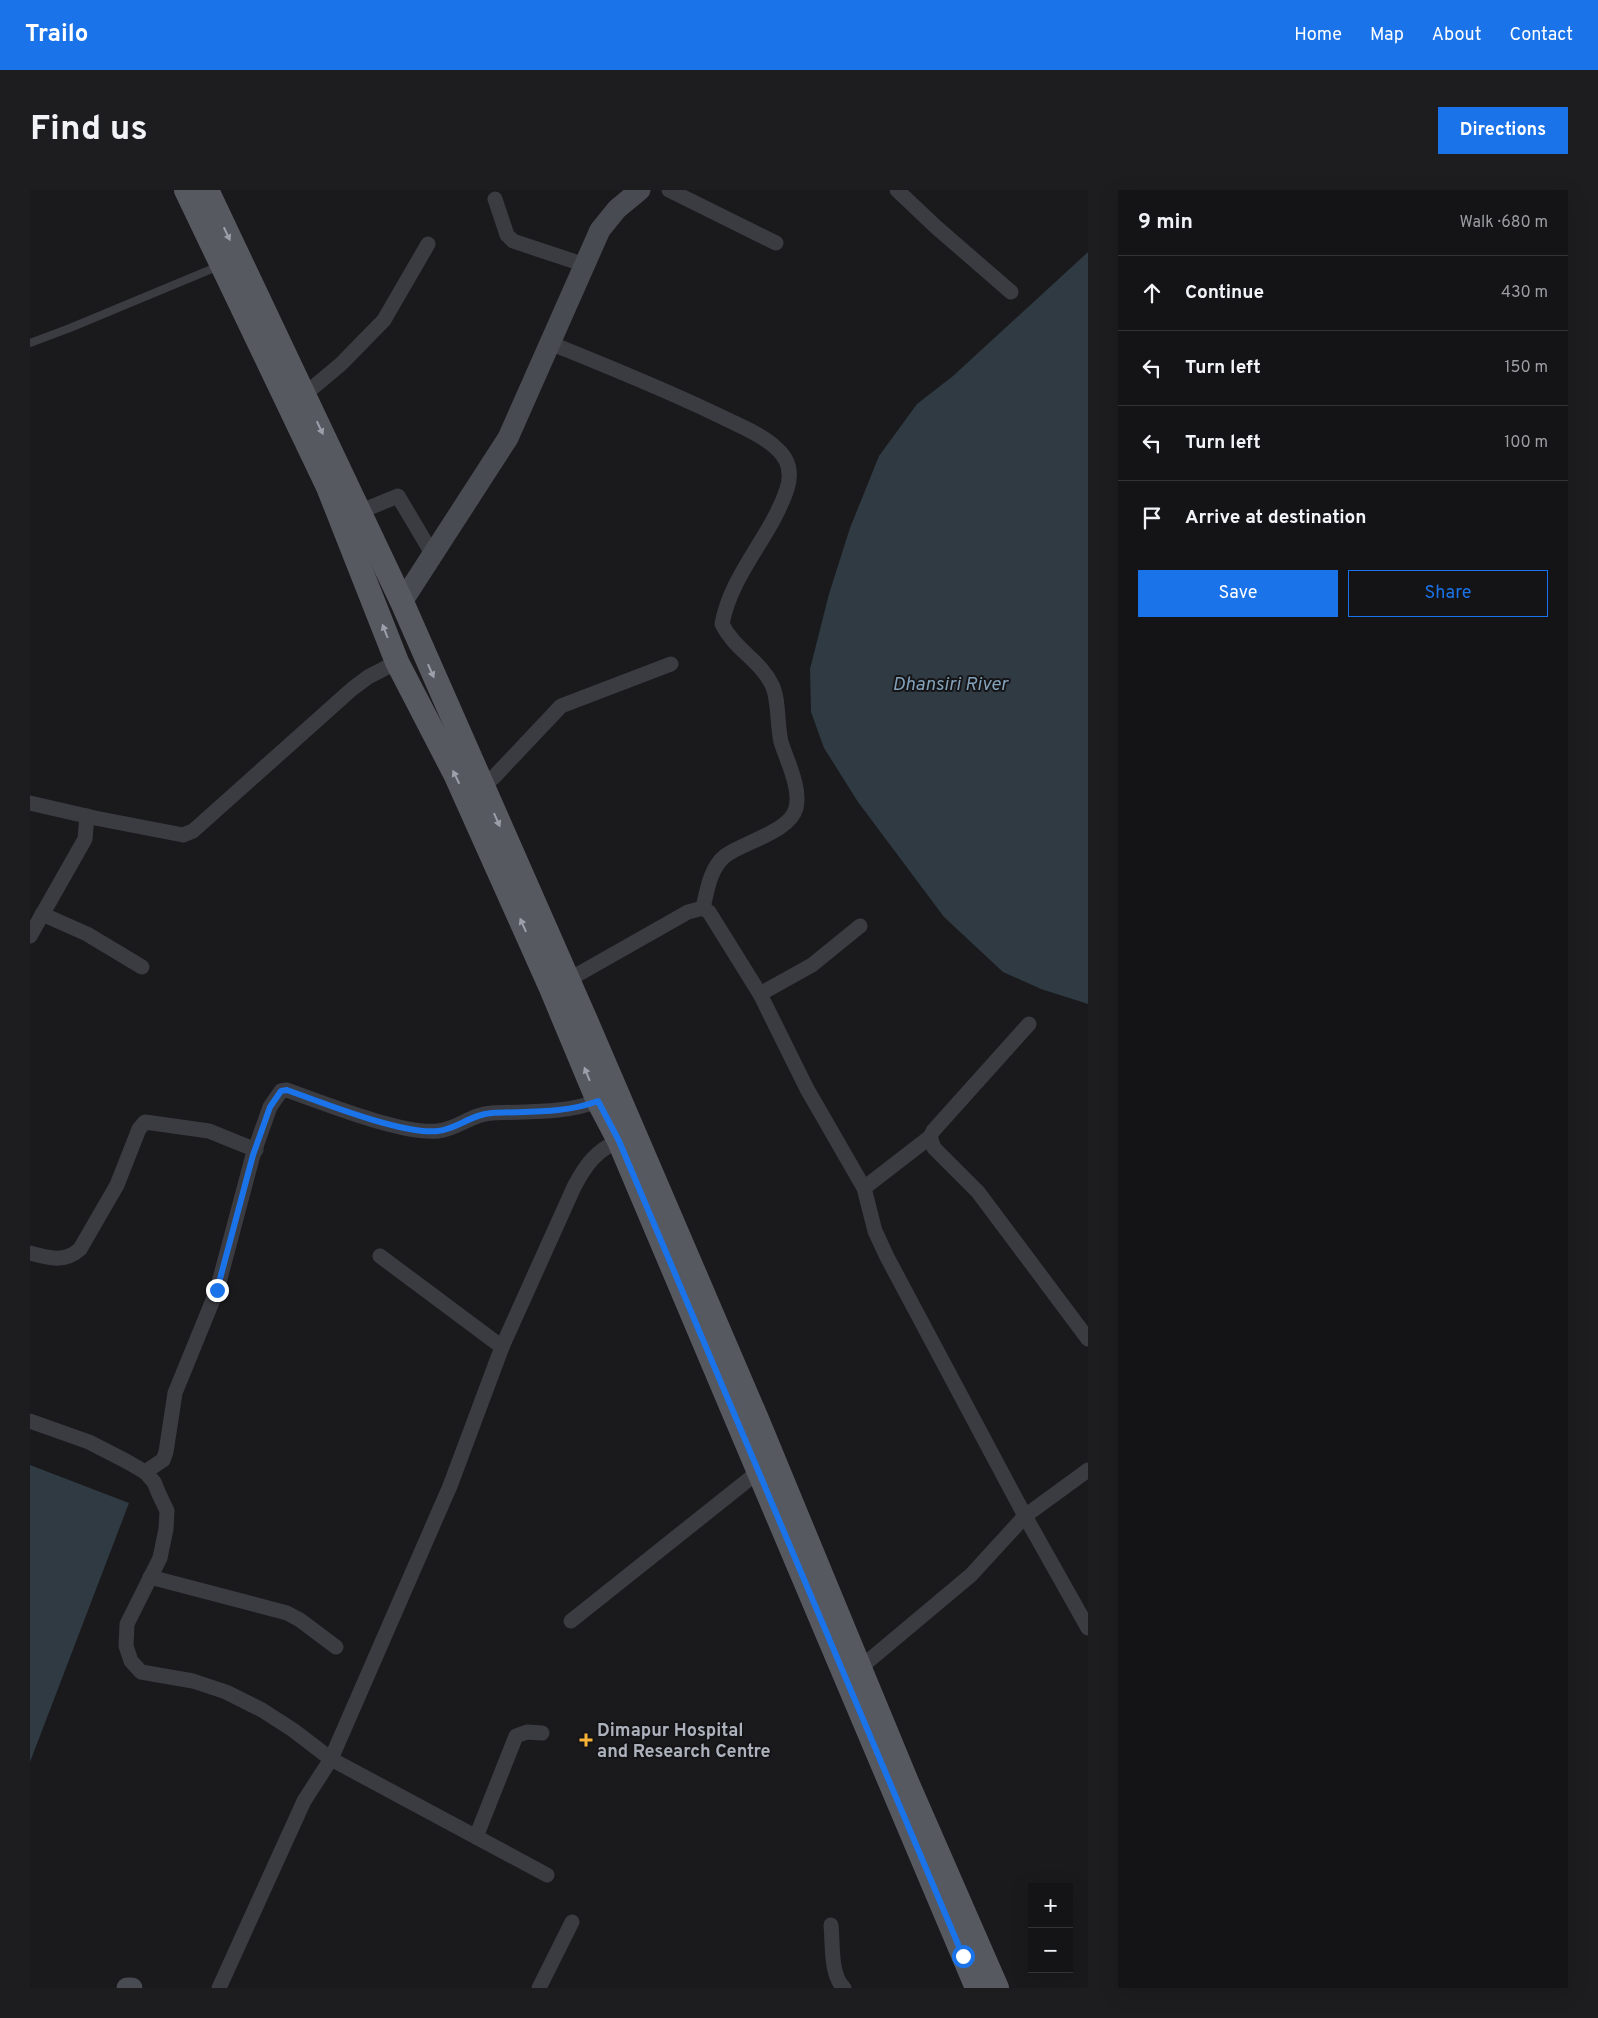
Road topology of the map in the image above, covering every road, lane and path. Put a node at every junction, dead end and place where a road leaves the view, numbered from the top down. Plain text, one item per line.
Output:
1 (186, 190) edge
2 (207, 190) edge
3 (640, 190) edge
4 (670, 190) edge
5 (897, 190) edge
6 (495, 199) dead end
7 (776, 243) dead end
8 (428, 244) dead end
9 (221, 265) junction
10 (584, 265) junction
11 (1010, 292) dead end
12 (30, 343) edge
13 (550, 344) junction
14 (304, 395) junction
15 (360, 512) junction
16 (433, 555) junction
17 (402, 602) junction
18 (397, 662) junction
19 (671, 664) dead end
20 (481, 784) junction
21 (30, 803) edge
22 (87, 816) junction
23 (703, 908) junction
24 (42, 914) junction
25 (860, 926) dead end
26 (30, 936) edge
27 (142, 967) dead end
28 (568, 980) junction
29 (760, 994) junction
30 (1029, 1024) dead end
31 (598, 1101) junction
32 (930, 1137) junction
33 (619, 1141) junction
34 (256, 1150) junction
35 (864, 1188) junction
36 (30, 1253) edge
37 (380, 1256) dead end
38 (1088, 1340) edge
39 (502, 1347) junction
40 (30, 1421) edge
41 (1088, 1470) edge
42 (145, 1472) junction
43 (758, 1472) junction
44 (1025, 1516) junction
45 (150, 1577) junction
46 (571, 1621) dead end
47 (1088, 1628) edge
48 (336, 1647) dead end
49 (860, 1668) junction
50 (542, 1733) dead end
51 (331, 1759) junction
52 (476, 1837) junction
53 (547, 1875) dead end
54 (572, 1922) dead end
55 (831, 1925) dead end
56 (127, 1988) edge
57 (132, 1988) edge
58 (219, 1988) edge
59 (539, 1988) edge
60 (844, 1988) edge
61 (977, 1988) edge
62 (997, 1988) edge

1 - 9 main road
2 -> 14 main road
3 - 10 street
4 - 7 street
5 - 11 street
6 - 10 street
8 - 14 street
9 - 12 lane
18 -> 9 main road
10 - 13 street
13 - 16 street
13 - 23 street
14 -> 15 main road
15 - 16 street
15 - 17 main road
16 - 17 street
17 -> 20 main road
18 - 22 street
31 -> 18 main road
19 - 20 street
20 -> 28 main road
21 - 22 street
22 - 24 street
23 - 28 street
23 - 29 street
24 - 26 street
24 - 27 street
25 - 29 street
28 - 49 main road
29 - 35 street
30 - 32 street
31 - 33 main road
31 - 34 street
32 - 35 street
32 - 38 street
33 - 39 street
33 - 43 main road
34 - 36 street
34 - 42 street
35 - 44 street
37 - 39 street
39 - 51 street
40 - 42 street
41 - 44 street
42 - 45 street
43 - 46 street
43 - 61 main road
44 - 47 street
44 - 49 street
45 - 48 street
45 - 51 street
49 - 62 main road
50 - 52 street
51 - 52 street
51 - 58 street
52 - 53 street
54 - 59 street
55 - 60 street
56 - 57 street

